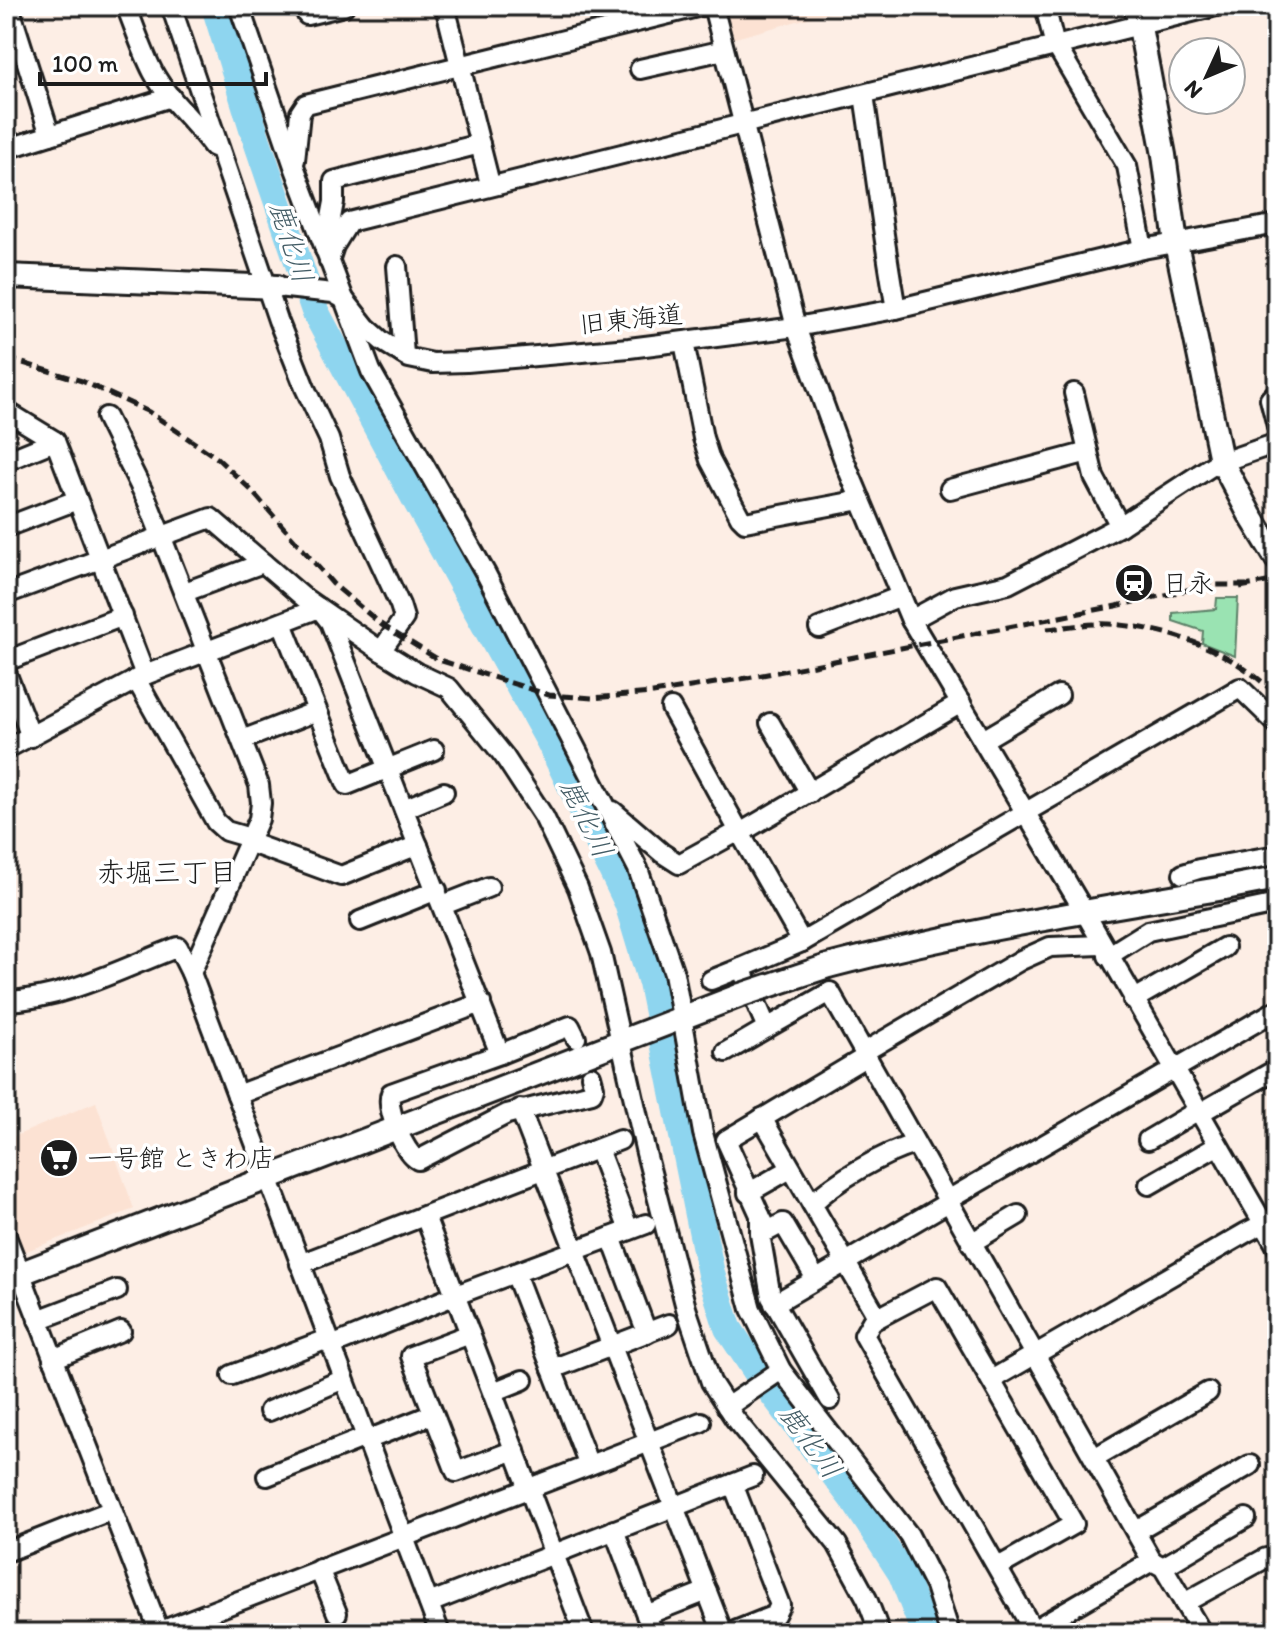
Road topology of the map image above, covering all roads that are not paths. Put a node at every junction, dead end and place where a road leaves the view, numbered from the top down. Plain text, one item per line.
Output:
1 (9, 6) edge
2 (126, 6) edge
3 (171, 6) edge
4 (239, 6) edge
5 (344, 6) edge
6 (445, 6) edge
7 (701, 6) edge
8 (713, 6) edge
9 (1045, 6) edge
10 (1216, 6) edge
11 (307, 15) dead end
12 (1138, 15) edge
13 (1057, 46) junction
14 (724, 50) junction
15 (459, 65) junction
16 (640, 69) dead end
17 (864, 95) junction
18 (171, 97) junction
19 (743, 124) junction
20 (50, 135) junction
21 (480, 144) junction
22 (6, 149) edge
23 (222, 153) junction
24 (294, 166) junction
25 (490, 184) junction
26 (1277, 224) edge
27 (1176, 243) junction
28 (1143, 249) junction
29 (327, 255) junction
30 (397, 266) dead end
31 (6, 276) edge
32 (273, 286) junction
33 (338, 296) junction
34 (896, 309) junction
35 (796, 327) junction
36 (684, 342) junction
37 (404, 355) junction
38 (1277, 392) edge
39 (1074, 393) dead end
40 (6, 411) edge
41 (106, 417) dead end
42 (1277, 426) edge
43 (55, 441) junction
44 (1277, 443) edge
45 (1088, 452) junction
46 (6, 461) edge
47 (1222, 461) junction
48 (950, 489) dead end
49 (77, 500) junction
50 (861, 500) junction
51 (1120, 526) junction
52 (6, 527) edge
53 (162, 537) junction
54 (101, 559) junction
55 (1277, 559) edge
56 (263, 563) junction
57 (185, 592) junction
58 (6, 594) edge
59 (901, 596) junction
60 (319, 608) junction
61 (123, 616) junction
62 (911, 620) junction
63 (282, 623) junction
64 (819, 628) dead end
65 (381, 651) junction
66 (208, 652) junction
67 (6, 661) edge
68 (7, 677) edge
69 (140, 677) junction
70 (1059, 695) dead end
71 (961, 703) junction
72 (671, 708) dead end
73 (317, 711) junction
74 (770, 723) dead end
75 (1277, 724) edge
76 (31, 737) junction
77 (242, 740) junction
78 (983, 740) junction
79 (6, 749) edge
80 (434, 750) dead end
81 (388, 770) junction
82 (444, 792) dead end
83 (810, 793) junction
84 (606, 805) junction
85 (404, 809) junction
86 (1026, 812) junction
87 (740, 832) junction
88 (249, 840) junction
89 (418, 845) junction
90 (1277, 855) edge
91 (1237, 862) junction
92 (1183, 874) dead end
93 (1277, 878) edge
94 (489, 887) dead end
95 (440, 898) junction
96 (1277, 904) edge
97 (1084, 911) junction
98 (1247, 911) junction
99 (360, 921) dead end
100 (802, 942) junction
101 (1225, 947) dead end
102 (1105, 950) junction
103 (741, 968) junction
104 (191, 973) junction
105 (711, 980) dead end
106 (1133, 1000) junction
107 (6, 1001) edge
108 (481, 1003) junction
109 (1277, 1010) edge
110 (682, 1020) junction
111 (767, 1028) junction
112 (576, 1038) dead end
113 (625, 1041) junction
114 (726, 1052) dead end
115 (500, 1054) junction
116 (866, 1054) junction
117 (1277, 1069) edge
118 (1174, 1071) junction
119 (591, 1076) dead end
120 (237, 1095) junction
121 (520, 1109) junction
122 (1198, 1112) junction
123 (762, 1118) junction
124 (398, 1129) junction
125 (620, 1140) dead end
126 (1148, 1140) dead end
127 (915, 1144) junction
128 (1217, 1146) junction
129 (598, 1149) junction
130 (544, 1169) junction
131 (785, 1172) dead end
132 (268, 1179) junction
133 (1149, 1185) dead end
134 (748, 1193) junction
135 (946, 1202) junction
136 (812, 1204) junction
137 (760, 1215) junction
138 (1018, 1215) dead end
139 (425, 1216) junction
140 (1270, 1221) edge
141 (629, 1230) junction
142 (6, 1236) edge
143 (971, 1243) junction
144 (1277, 1247) edge
145 (575, 1250) junction
146 (845, 1262) junction
147 (300, 1264) junction
148 (515, 1273) junction
149 (13, 1277) edge
150 (816, 1279) junction
151 (117, 1290) dead end
152 (456, 1295) junction
153 (774, 1304) junction
154 (878, 1318) junction
155 (38, 1320) junction
156 (669, 1324) dead end
157 (121, 1331) dead end
158 (647, 1333) junction
159 (470, 1334) junction
160 (330, 1342) junction
161 (612, 1346) junction
162 (1035, 1353) junction
163 (53, 1359) junction
164 (552, 1369) junction
165 (781, 1370) junction
166 (232, 1375) dead end
167 (344, 1379) junction
168 (523, 1380) dead end
169 (991, 1380) junction
170 (493, 1392) junction
171 (1208, 1392) dead end
172 (830, 1400) dead end
173 (727, 1407) junction
174 (269, 1411) dead end
175 (433, 1414) junction
176 (701, 1422) dead end
177 (366, 1439) junction
178 (649, 1441) junction
179 (515, 1450) junction
180 (1094, 1458) junction
181 (589, 1465) junction
182 (1250, 1465) dead end
183 (267, 1476) dead end
184 (753, 1476) dead end
185 (733, 1484) junction
186 (530, 1488) junction
187 (674, 1507) junction
188 (112, 1510) junction
189 (1246, 1518) dead end
190 (614, 1530) junction
191 (1136, 1531) junction
192 (404, 1536) junction
193 (6, 1552) edge
194 (555, 1553) junction
195 (1266, 1558) dead end
196 (1158, 1564) junction
197 (998, 1567) junction
198 (319, 1569) junction
199 (707, 1591) junction
200 (429, 1603) junction
201 (1184, 1603) junction
202 (337, 1613) dead end
203 (646, 1615) junction
204 (1039, 1630) edge
205 (159, 1632) edge
206 (440, 1633) edge
207 (584, 1633) edge
208 (653, 1633) edge
209 (723, 1633) edge
210 (730, 1633) edge
211 (880, 1633) edge
212 (950, 1633) edge
213 (1202, 1633) edge

1 - 20 street
2 - 18 street
3 - 23 street
4 - 24 street
5 - 11 street
6 - 15 street
7 - 15 street
8 - 14 street
9 - 13 street
10 - 12 street
12 - 13 street
12 - 27 street
13 - 17 street
13 - 28 street
14 - 16 street
14 - 19 street
15 - 21 street
15 - 24 street
17 - 19 street
17 - 34 street
18 - 20 street
18 - 23 street
19 - 25 street
19 - 35 street
20 - 22 street
21 - 25 street
21 - 29 street
23 - 32 street
24 - 29 street
25 - 29 street
26 - 27 street, 旧東海道
27 - 28 street, 旧東海道
27 - 47 street
28 - 34 street, 旧東海道
29 - 33 street
30 - 37 street
31 - 32 street
32 - 33 street
32 - 65 street
33 - 37 street, 旧東海道
33 - 84 street
34 - 35 street, 旧東海道
35 - 36 street, 旧東海道
35 - 50 street
36 - 37 street, 旧東海道
36 - 50 street
38 - 42 street
39 - 45 street
40 - 43 street
41 - 53 street
43 - 46 street
43 - 49 street
44 - 47 street
45 - 48 street
45 - 51 street
47 - 51 street
47 - 55 street
49 - 52 street
49 - 54 street
50 - 59 street
51 - 62 street
53 - 54 street
53 - 56 street
53 - 57 street
54 - 58 street
54 - 61 street
56 - 57 street
56 - 60 street
57 - 66 street
59 - 62 street
59 - 64 street
60 - 63 street
60 - 65 street
60 - 81 street
61 - 67 street
61 - 69 street
62 - 71 street
63 - 66 street
63 - 73 street
65 - 113 street
66 - 69 street
66 - 77 street
68 - 76 street
69 - 76 street
69 - 88 street
70 - 78 street
71 - 78 street
71 - 83 street
72 - 87 street
73 - 77 street
73 - 81 street
74 - 83 street
75 - 86 street
76 - 79 street
77 - 88 street
78 - 86 street
80 - 81 street
81 - 85 street
82 - 85 street
83 - 87 street
84 - 87 street
84 - 110 street
85 - 89 street
86 - 97 street
86 - 100 street
87 - 100 street
88 - 89 street
88 - 104 street
89 - 95 street
90 - 91 street
91 - 92 street
91 - 98 street
93 - 97 street, bridge
94 - 95 street
95 - 99 street
95 - 108 street
96 - 98 street
97 - 102 street
97 - 110 street, bridge
98 - 102 street
100 - 103 street
101 - 106 street
102 - 106 street
102 - 116 street
103 - 105 street
103 - 111 street
104 - 107 street
104 - 120 street
106 - 118 street
108 - 115 street
108 - 120 street
109 - 118 street
110 - 113 street
110 - 165 street
111 - 114 street
111 - 116 street
112 - 115 street
113 - 124 street
113 - 173 street
115 - 124 street
116 - 123 street
116 - 127 street
117 - 122 street
118 - 122 street
118 - 135 street
119 - 121 street
120 - 132 street
121 - 124 street
121 - 130 street
122 - 126 street
122 - 128 street
123 - 134 street
123 - 136 street
124 - 132 street
125 - 129 street
127 - 135 street
127 - 136 street
128 - 133 street
128 - 140 street
129 - 130 street
129 - 141 street
130 - 139 street
130 - 145 street
131 - 134 street
132 - 147 street
132 - 149 street
134 - 137 street
135 - 143 street
135 - 146 street
136 - 146 street
137 - 150 street
137 - 153 street
138 - 143 street
139 - 147 street
139 - 152 street
140 - 144 street
140 - 162 street
141 - 145 street
141 - 158 street
142 - 149 street
143 - 162 street
145 - 148 street
145 - 161 street
146 - 150 street
146 - 154 street
147 - 160 street
148 - 152 street
148 - 164 street
149 - 155 street
150 - 153 street
151 - 155 street
152 - 159 street
152 - 160 street
153 - 172 street
154 - 169 street
154 - 197 street
155 - 163 street
156 - 158 street
157 - 163 street
158 - 161 street
159 - 170 street
159 - 175 street
160 - 166 street
160 - 167 street
161 - 164 street
161 - 178 street
162 - 169 street
162 - 180 street
163 - 188 street
164 - 181 street
165 - 173 street
165 - 212 street
167 - 174 street
167 - 177 street
168 - 170 street
169 - 197 street
170 - 179 street
171 - 180 street
173 - 211 street
175 - 177 street
175 - 179 street
176 - 178 street
177 - 183 street
177 - 192 street
178 - 181 street
178 - 187 street
179 - 186 street
180 - 191 street
181 - 186 street
182 - 191 street
184 - 185 street
185 - 187 street
185 - 210 street
186 - 192 street
186 - 194 street
187 - 190 street
187 - 199 street
188 - 193 street
188 - 205 street
189 - 196 street
190 - 194 street
190 - 203 street
191 - 196 street
192 - 198 street
192 - 200 street
194 - 200 street
194 - 207 street
195 - 201 street
196 - 201 street
196 - 204 street
197 - 204 street
198 - 202 street
198 - 205 street
199 - 203 street
199 - 209 street
200 - 206 street
201 - 213 street
203 - 208 street

